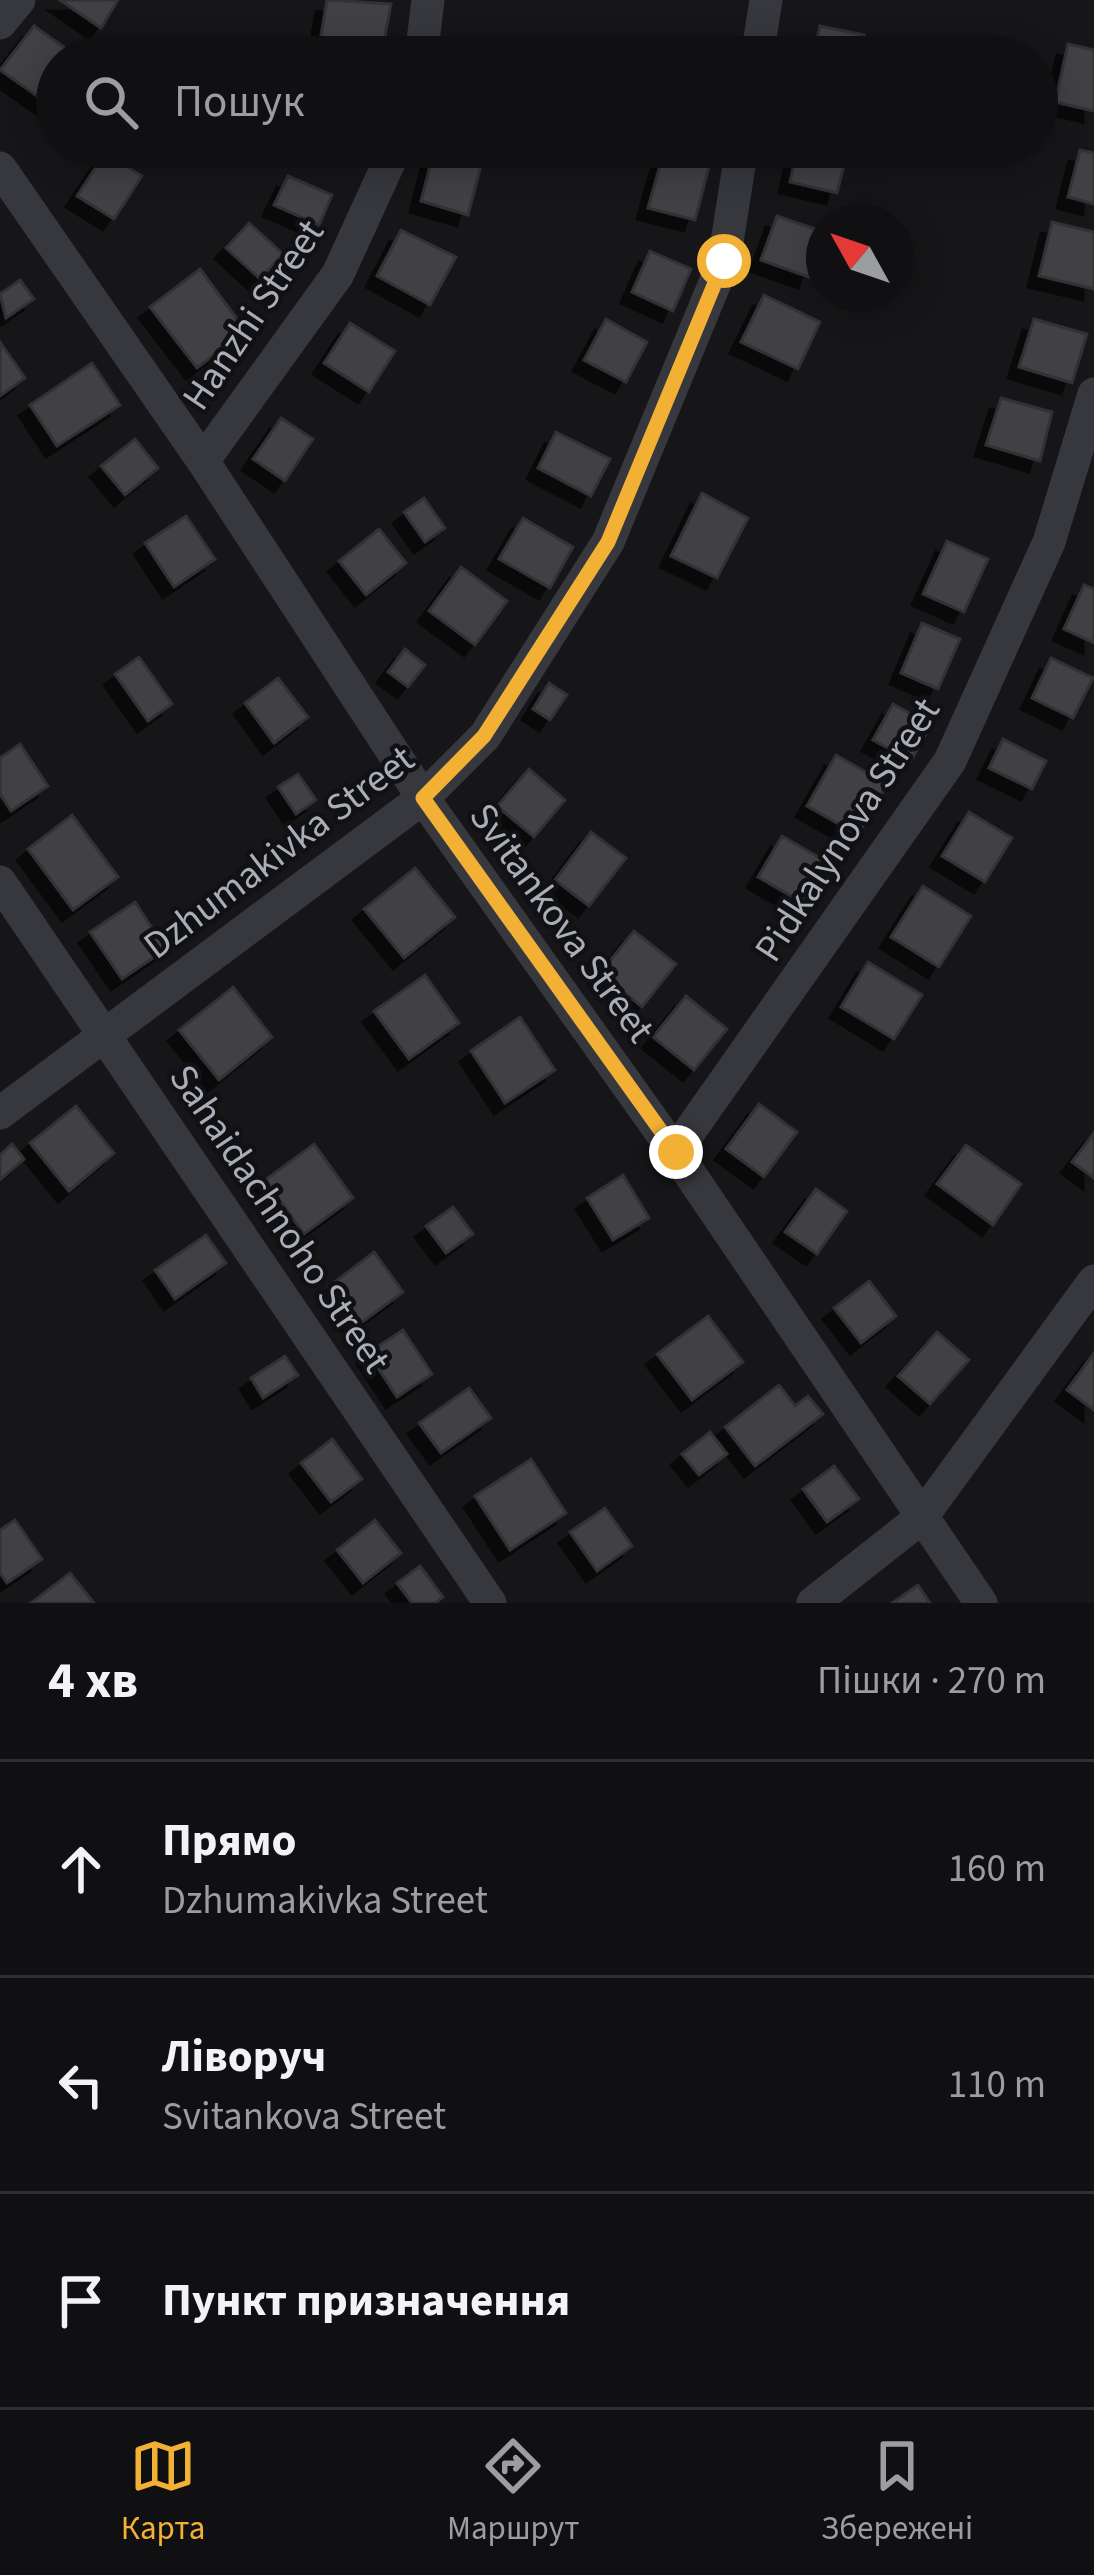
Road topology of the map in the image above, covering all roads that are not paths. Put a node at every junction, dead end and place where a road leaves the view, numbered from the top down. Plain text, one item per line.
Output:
1 (19, 0) edge
2 (428, 0) edge
3 (766, 0) edge
4 (0, 23) edge
5 (424, 36) edge
6 (760, 36) edge
7 (0, 168) edge
8 (386, 168) edge
9 (739, 168) edge
10 (1094, 394) edge
11 (203, 460) junction
12 (423, 798) junction
13 (0, 882) edge
14 (105, 1035) junction
15 (0, 1113) edge
16 (676, 1152) junction
17 (1094, 1281) edge
18 (921, 1519) junction
19 (490, 1603) edge
20 (814, 1603) edge
21 (981, 1603) edge

1 - 4 street
2 - 5 street
3 - 6 street
7 - 11 street, Svitankova Street
8 - 11 street, Hanzhi Street
9 - 12 street, Dzhumakivka Street
10 - 16 street, Pidkalynova Street
11 - 12 street, Svitankova Street
12 - 14 street, Dzhumakivka Street
12 - 16 street, Svitankova Street
13 - 14 street, Sahaidachnoho Street
14 - 15 street, Dzhumakivka Street
14 - 19 street, Sahaidachnoho Street
16 - 18 street, Svitankova Street
17 - 18 street
18 - 20 street
18 - 21 street, Svitankova Street

